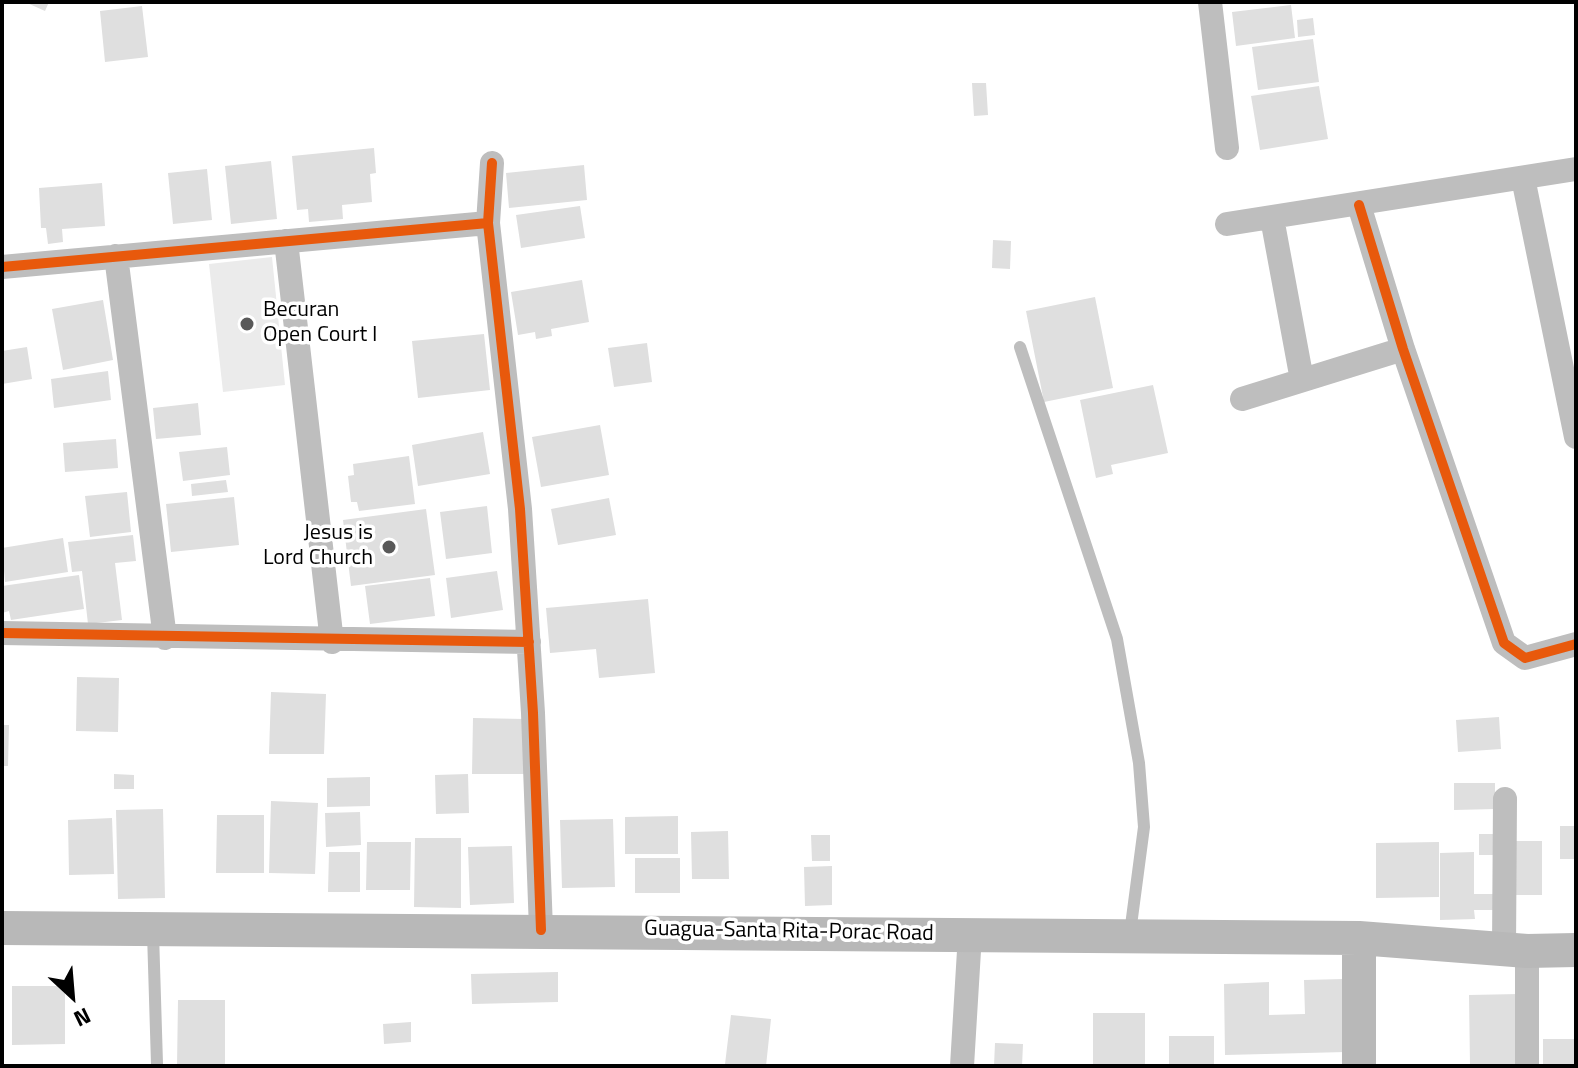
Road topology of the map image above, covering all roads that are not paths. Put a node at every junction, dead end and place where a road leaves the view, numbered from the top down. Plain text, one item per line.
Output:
1 (1210, 2) edge
2 (1227, 148) dead end
3 (492, 163) dead end
4 (1576, 169) edge
5 (1523, 178) junction
6 (1359, 205) junction
7 (1272, 218) junction
8 (488, 223) junction
9 (1227, 224) dead end
10 (286, 241) junction
11 (116, 256) junction
12 (2, 267) edge
13 (1020, 347) dead end
14 (1403, 349) junction
15 (1302, 380) junction
16 (1242, 399) dead end
17 (1576, 437) edge
18 (2, 633) edge
19 (165, 638) junction
20 (332, 642) junction
21 (529, 642) junction
22 (1576, 644) edge
23 (1505, 799) dead end
24 (2, 928) edge
25 (153, 930) junction
26 (541, 930) junction
27 (970, 934) junction
28 (1129, 937) junction
29 (1359, 938) junction
30 (1516, 950) junction
31 (1576, 950) edge
32 (157, 1064) dead end
33 (962, 1066) edge
34 (1359, 1066) edge
35 (1527, 1066) edge

1 - 2 street
3 - 8 street
4 - 5 street
5 - 6 street
5 - 17 street
6 - 7 street
6 - 14 street
7 - 9 street
7 - 15 street
8 - 10 street
8 - 21 street
10 - 11 street
10 - 20 street
11 - 12 street
11 - 19 street
13 - 28 lane
14 - 15 street
14 - 22 street
15 - 16 street
18 - 19 street
19 - 20 street
20 - 21 street
21 - 26 street
23 - 30 street
24 - 25 main road, Guagua-Santa Rita-Porac Road
25 - 26 main road, Guagua-Santa Rita-Porac Road
25 - 32 lane
26 - 27 main road, Guagua-Santa Rita-Porac Road
27 - 28 main road, Guagua-Santa Rita-Porac Road
27 - 33 street
28 - 29 main road, Guagua-Santa Rita-Porac Road
29 - 30 main road, Guagua-Santa Rita-Porac Road
29 - 34 main road
30 - 31 main road, Guagua-Santa Rita-Porac Road
30 - 35 street

